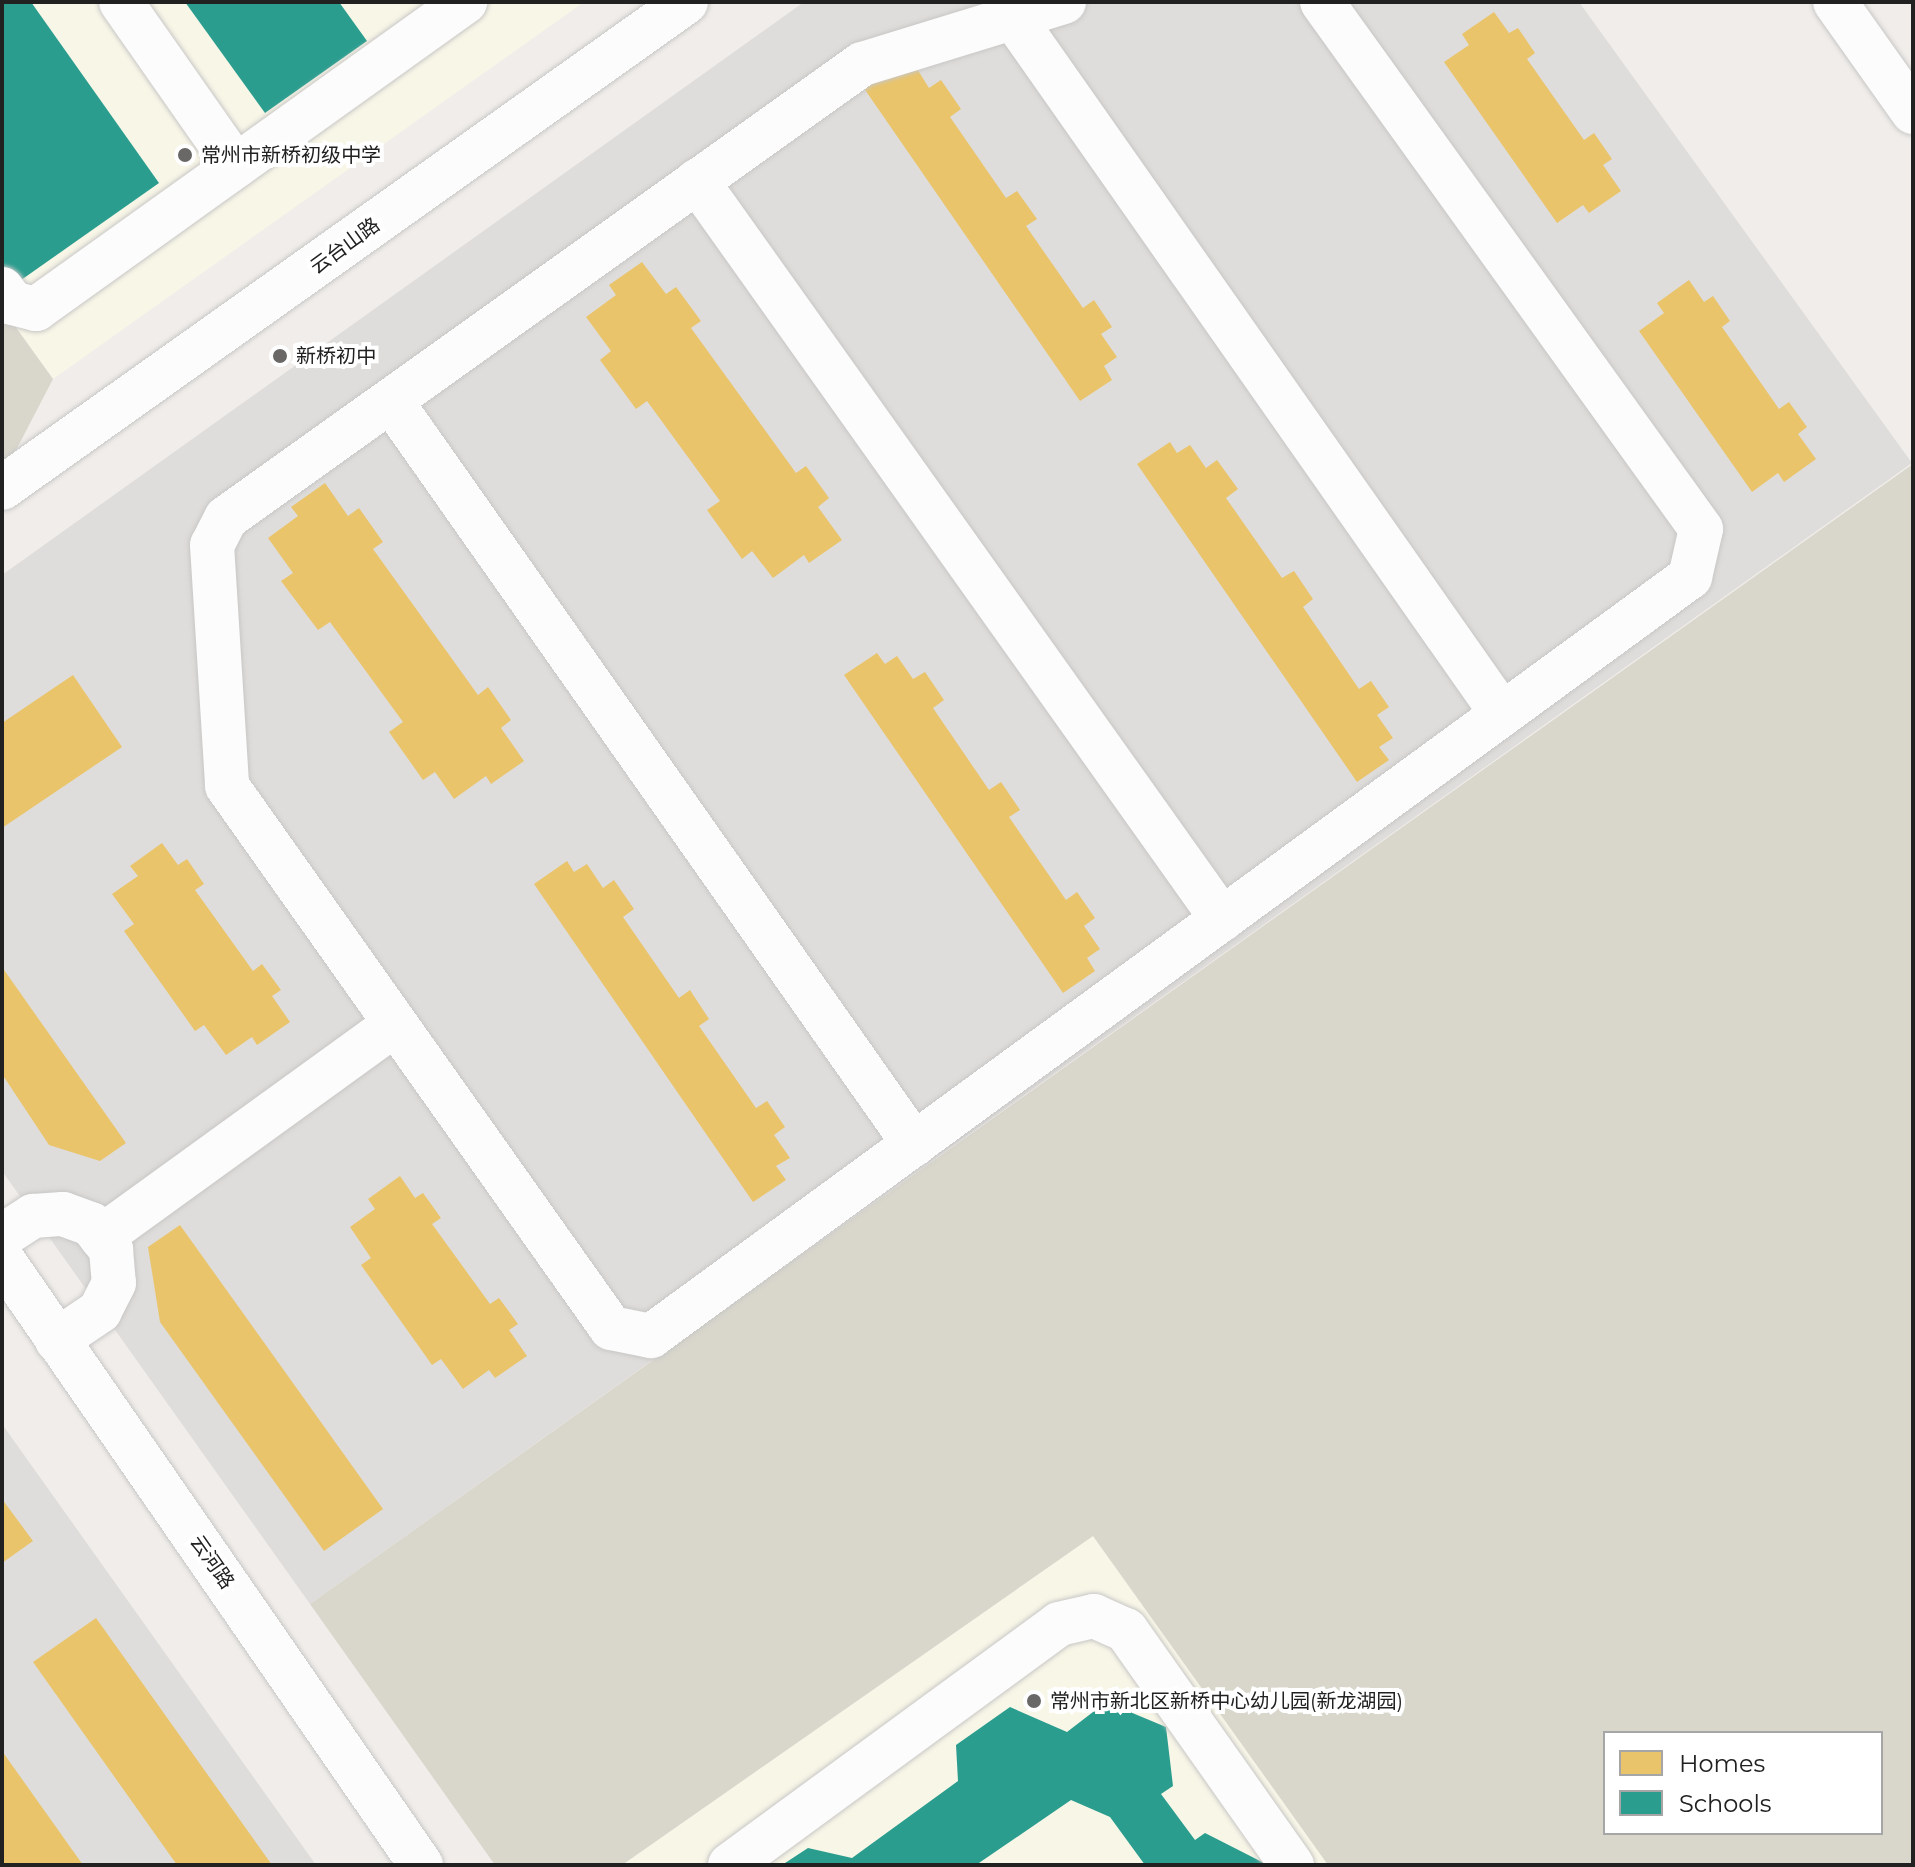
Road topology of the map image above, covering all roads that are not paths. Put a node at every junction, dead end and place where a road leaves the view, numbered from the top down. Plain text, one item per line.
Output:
1 (121, 2) edge
2 (465, 2) edge
3 (686, 2) edge
4 (1064, 2) edge
5 (1322, 2) edge
6 (1835, 2) edge
7 (1015, 20) junction
8 (1913, 112) edge
9 (236, 166) junction
10 (697, 181) junction
11 (2, 289) edge
12 (391, 401) junction
13 (2, 488) edge
14 (1502, 714) junction
15 (1222, 919) junction
16 (392, 1026) junction
17 (914, 1144) junction
18 (2, 1236) edge
19 (101, 1237) junction
20 (2, 1259) edge
21 (57, 1340) junction
22 (421, 1865) edge
23 (730, 1865) edge
24 (1292, 1865) edge

1 - 9 street
2 - 9 street
3 - 13 street, 云台山路
4 - 7 street
5 - 14 street
6 - 8 street
7 - 10 street
7 - 14 street
9 - 11 street
10 - 12 street
10 - 15 street
12 - 16 street
12 - 17 street
14 - 15 street
15 - 17 street
16 - 17 street
16 - 19 street
18 - 19 street
19 - 21 street
20 - 21 street, 云河路
21 - 22 street, 云河路
23 - 24 street

